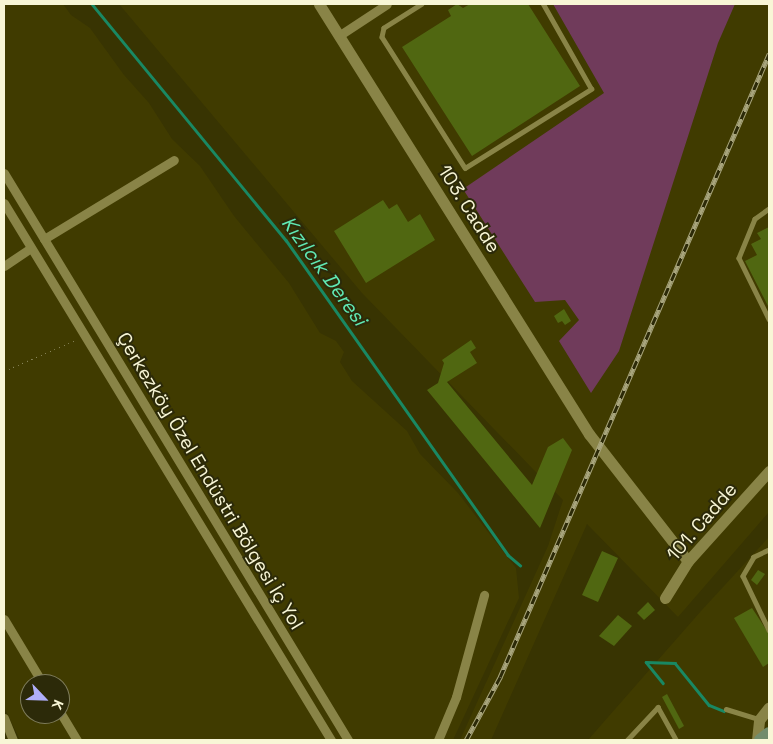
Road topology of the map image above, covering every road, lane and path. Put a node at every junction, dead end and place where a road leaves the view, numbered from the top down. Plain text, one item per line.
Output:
1 (319, 4) edge
2 (387, 4) edge
3 (422, 4) edge
4 (543, 4) edge
5 (340, 35) junction
6 (174, 160) dead end
7 (4, 173) edge
8 (4, 203) edge
9 (769, 210) edge
10 (44, 239) junction
11 (31, 248) junction
12 (4, 266) edge
13 (769, 319) edge
14 (76, 340) dead end
15 (4, 371) edge
16 (769, 471) edge
17 (769, 550) edge
18 (688, 561) junction
19 (484, 595) dead end
20 (665, 598) dead end
21 (4, 618) edge
22 (769, 630) edge
23 (37, 674) edge
24 (769, 707) edge
25 (726, 710) dead end
26 (4, 718) edge
27 (759, 720) junction
28 (67, 724) edge
29 (769, 734) edge
30 (13, 740) edge
31 (77, 740) edge
32 (331, 740) edge
33 (348, 740) edge
34 (438, 740) edge
35 (627, 740) edge
36 (676, 740) edge
37 (758, 740) edge

1 - 5 street, 103. Cadde
2 - 5 street
3 - 4 lane
5 - 18 street, 103. Cadde
6 - 10 street
7 - 10 street, Çerkezköy Özel Endüstri Bölgesi İç Yol
8 - 11 street, Çerkezköy Özel Endüstri Bölgesi İç Yol
9 - 13 lane
10 - 33 street, Çerkezköy Özel Endüstri Bölgesi İç Yol
11 - 12 street
11 - 32 street, Çerkezköy Özel Endüstri Bölgesi İç Yol
14 - 15 path
16 - 18 street, 101. Cadde
17 - 22 lane
18 - 20 street, 101. Cadde
19 - 34 street
21 - 23 street
24 - 27 street
25 - 27 lane
26 - 30 street
27 - 37 street
28 - 31 street
29 - 37 main road
35 - 36 lane

